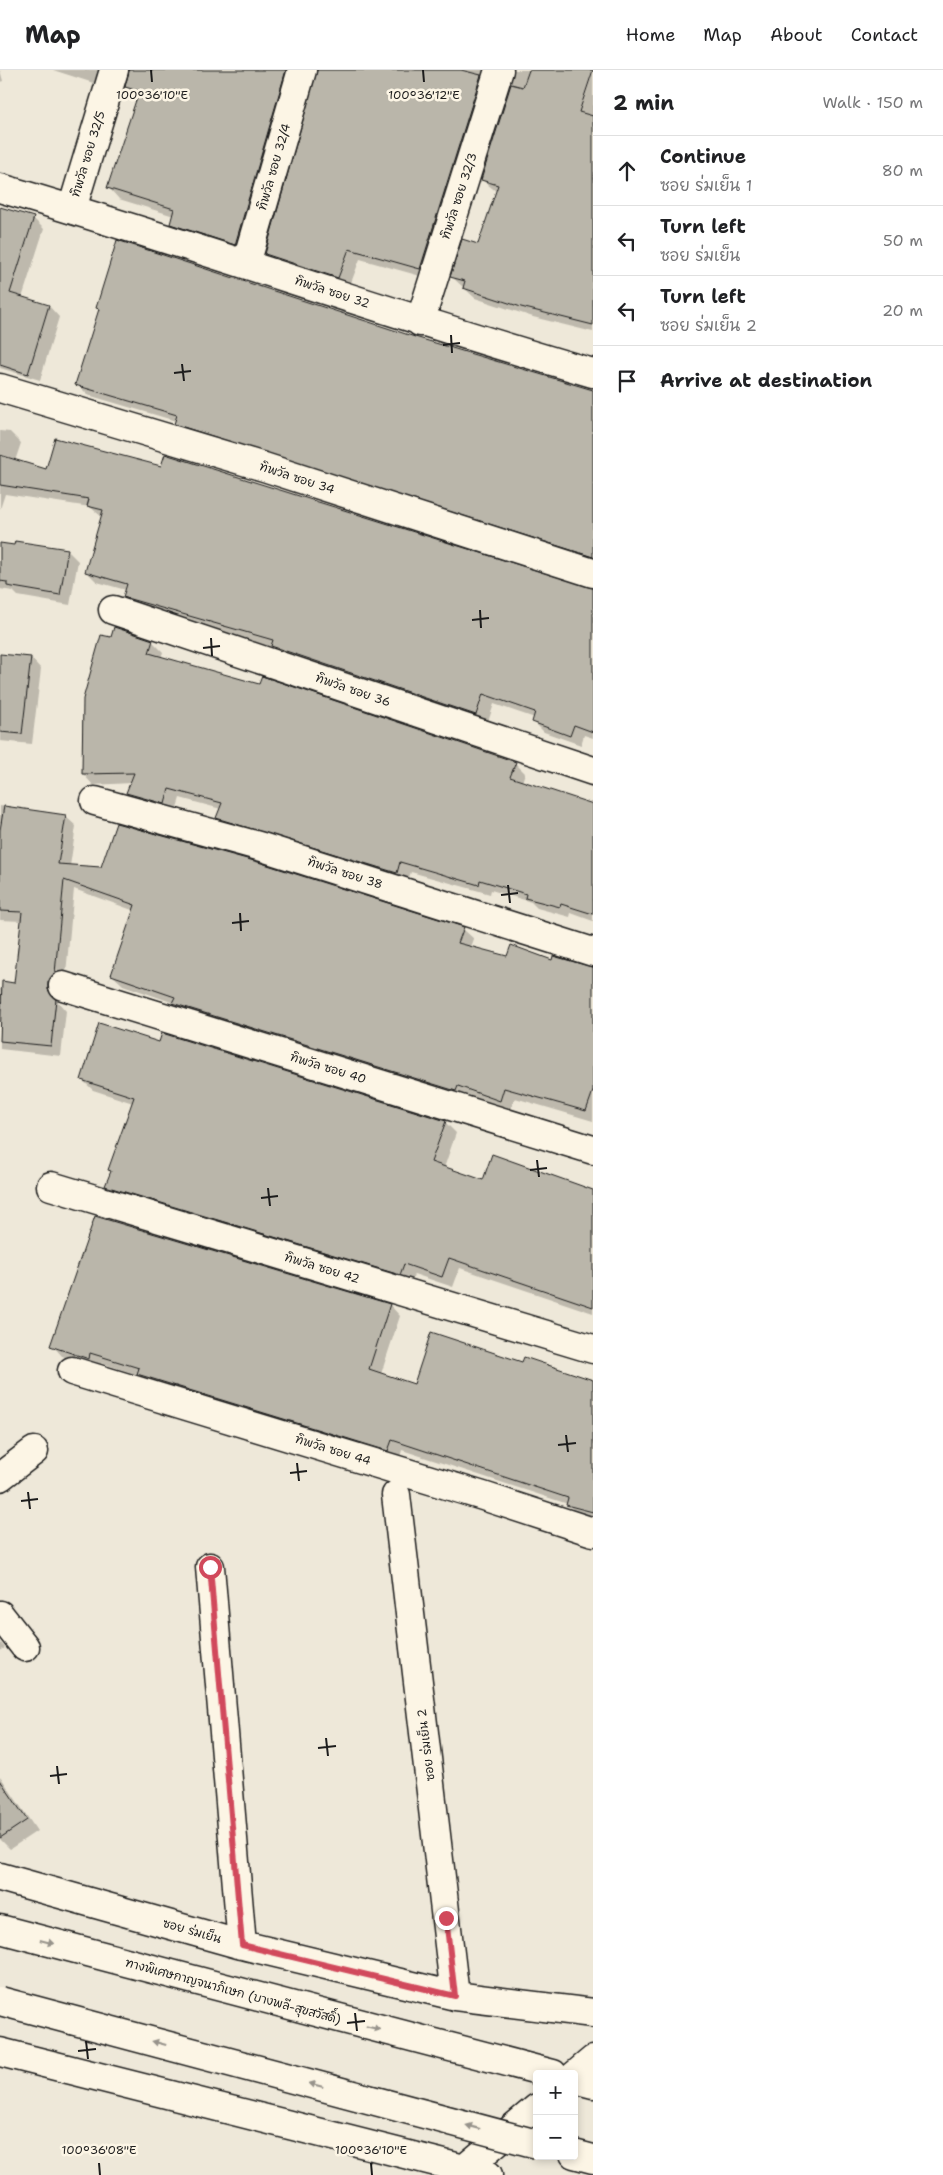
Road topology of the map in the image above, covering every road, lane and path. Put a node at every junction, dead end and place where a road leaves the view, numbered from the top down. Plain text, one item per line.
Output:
1 (114, 70) edge
2 (302, 70) edge
3 (499, 70) edge
4 (0, 188) edge
5 (72, 209) junction
6 (246, 264) junction
7 (420, 322) junction
8 (592, 369) edge
9 (0, 388) edge
10 (593, 573) edge
11 (113, 610) dead end
12 (593, 771) edge
13 (95, 801) dead end
14 (593, 952) edge
15 (63, 986) dead end
16 (593, 1150) edge
17 (50, 1186) dead end
18 (593, 1349) edge
19 (72, 1371) dead end
20 (34, 1451) dead end
21 (0, 1477) edge
22 (396, 1495) dead end
23 (593, 1532) edge
24 (210, 1567) dead end
25 (0, 1615) edge
26 (25, 1646) dead end
27 (0, 1877) edge
28 (0, 1929) edge
29 (242, 1945) junction
30 (455, 1996) junction
31 (0, 2001) edge
32 (593, 2013) edge
33 (0, 2052) edge
34 (593, 2060) edge
35 (538, 2070) edge
36 (578, 2074) edge
37 (578, 2079) edge
38 (593, 2084) edge
39 (533, 2112) edge
40 (533, 2143) edge
41 (578, 2155) edge
42 (593, 2159) edge
43 (468, 2174) edge

1 - 5 main road, ทิพวัล ซอย 32/5
2 - 6 main road, ทิพวัล ซอย 32/4
3 - 7 main road, ทิพวัล ซอย 32/3
4 - 5 main road, ทิพวัล ซอย 32
5 - 6 main road, ทิพวัล ซอย 32
6 - 7 main road, ทิพวัล ซอย 32
7 - 8 main road, ทิพวัล ซอย 32
9 - 10 main road, ทิพวัล ซอย 34
11 - 12 main road, ทิพวัล ซอย 36
13 - 14 main road, ทิพวัล ซอย 38
15 - 16 main road, ทิพวัล ซอย 40
17 - 18 main road, ทิพวัล ซอย 42
19 - 23 main road, ทิพวัล ซอย 44
20 - 21 main road
22 - 30 main road, ซอย ร่มเย็น 2
24 - 29 main road
25 - 26 main road
27 - 29 main road, ซอย ร่มเย็น
28 -> 35 main road, ทางพิเศษกาญจนาภิเษก (บางพลี-สุขสวัสดิ์)
29 - 30 main road, ซอย ร่มเย็น
30 - 32 main road, ซอย ร่มเย็น
40 -> 31 main road, bridge
33 - 43 main road
34 - 36 main road
37 - 38 main road
39 - 43 main road
41 - 42 main road

